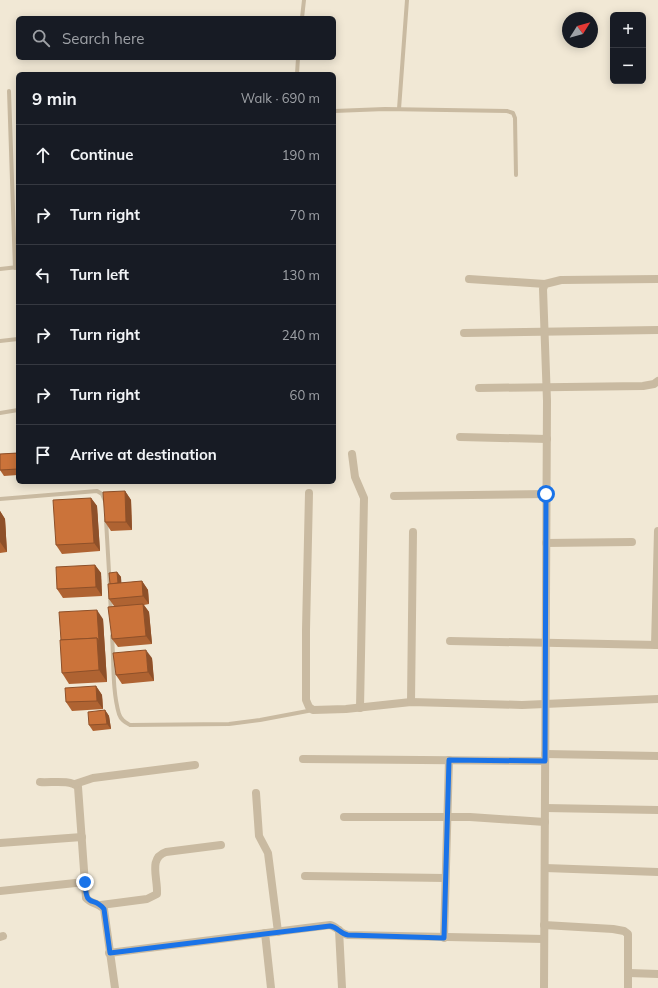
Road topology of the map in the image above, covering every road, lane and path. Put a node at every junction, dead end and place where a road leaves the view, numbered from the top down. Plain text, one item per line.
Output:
1 (304, 0) edge
2 (407, 0) edge
3 (302, 16) edge
4 (298, 60) edge
5 (297, 72) edge
6 (9, 91) dead end
7 (399, 109) junction
8 (336, 110) edge
9 (516, 175) dead end
10 (16, 245) edge
11 (16, 267) edge
12 (0, 269) edge
13 (469, 279) dead end
14 (658, 279) edge
15 (545, 284) junction
16 (658, 330) edge
17 (545, 331) junction
18 (464, 333) dead end
19 (16, 339) edge
20 (0, 341) edge
21 (658, 382) edge
22 (546, 387) junction
23 (479, 388) dead end
24 (16, 410) edge
25 (0, 412) edge
26 (460, 438) dead end
27 (547, 439) junction
28 (352, 454) dead end
29 (309, 493) dead end
30 (546, 494) junction
31 (394, 496) dead end
32 (0, 499) edge
33 (105, 507) edge
34 (105, 514) edge
35 (658, 531) edge
36 (413, 532) dead end
37 (632, 542) dead end
38 (546, 543) junction
39 (111, 614) edge
40 (112, 630) edge
41 (450, 641) dead end
42 (545, 643) junction
43 (656, 645) edge
44 (658, 699) edge
45 (411, 702) junction
46 (545, 704) junction
47 (360, 708) junction
48 (313, 710) junction
49 (658, 756) edge
50 (545, 758) junction
51 (303, 760) dead end
52 (449, 760) junction
53 (195, 765) dead end
54 (40, 782) dead end
55 (75, 784) junction
56 (256, 793) dead end
57 (545, 808) junction
58 (658, 810) edge
59 (344, 817) dead end
60 (447, 817) junction
61 (545, 822) junction
62 (82, 837) junction
63 (0, 843) edge
64 (222, 845) dead end
65 (545, 868) junction
66 (658, 872) edge
67 (305, 876) dead end
68 (445, 878) junction
69 (85, 882) junction
70 (0, 891) edge
71 (100, 905) junction
72 (544, 925) junction
73 (339, 930) junction
74 (278, 932) junction
75 (265, 933) junction
76 (444, 938) junction
77 (544, 939) junction
78 (110, 953) junction
79 (628, 974) junction
80 (658, 974) edge
81 (115, 988) edge
82 (271, 988) edge
83 (342, 988) edge
84 (544, 988) edge
85 (628, 988) edge

1 - 3 lane
2 - 7 lane
4 - 5 lane
6 - 10 lane
7 - 8 lane
7 - 9 lane
11 - 12 lane
13 - 15 street
14 - 15 street
15 - 17 street
16 - 17 street
17 - 18 street
17 - 22 street
19 - 20 lane
21 - 22 street
22 - 23 street
22 - 27 street
24 - 25 lane
26 - 27 street
27 - 30 street
28 - 47 street
29 - 48 street
30 - 31 street
30 - 38 street
32 - 33 lane
34 - 39 lane
35 - 43 street
36 - 45 street
37 - 38 street
38 - 42 street
40 - 48 lane
41 - 42 street
42 - 43 street
42 - 46 street
44 - 46 street
45 - 46 street
45 - 47 street
46 - 50 street
47 - 48 street
49 - 50 street
50 - 52 street
50 - 57 street
51 - 52 street
52 - 60 street
53 - 55 street
54 - 55 street
55 - 62 street
56 - 74 street
57 - 58 street
57 - 61 street
59 - 60 street
60 - 61 street
60 - 68 street
61 - 65 street
62 - 63 street
62 - 69 street
64 - 71 street
65 - 66 street
65 - 72 street
67 - 68 street
68 - 76 street
69 - 70 street
69 - 71 street
71 - 78 street
72 - 77 street
72 - 79 street
73 - 74 street
73 - 76 street
73 - 83 street
74 - 75 street
75 - 78 street
75 - 82 street
76 - 77 street
77 - 84 street
78 - 81 street
79 - 80 street
79 - 85 street

